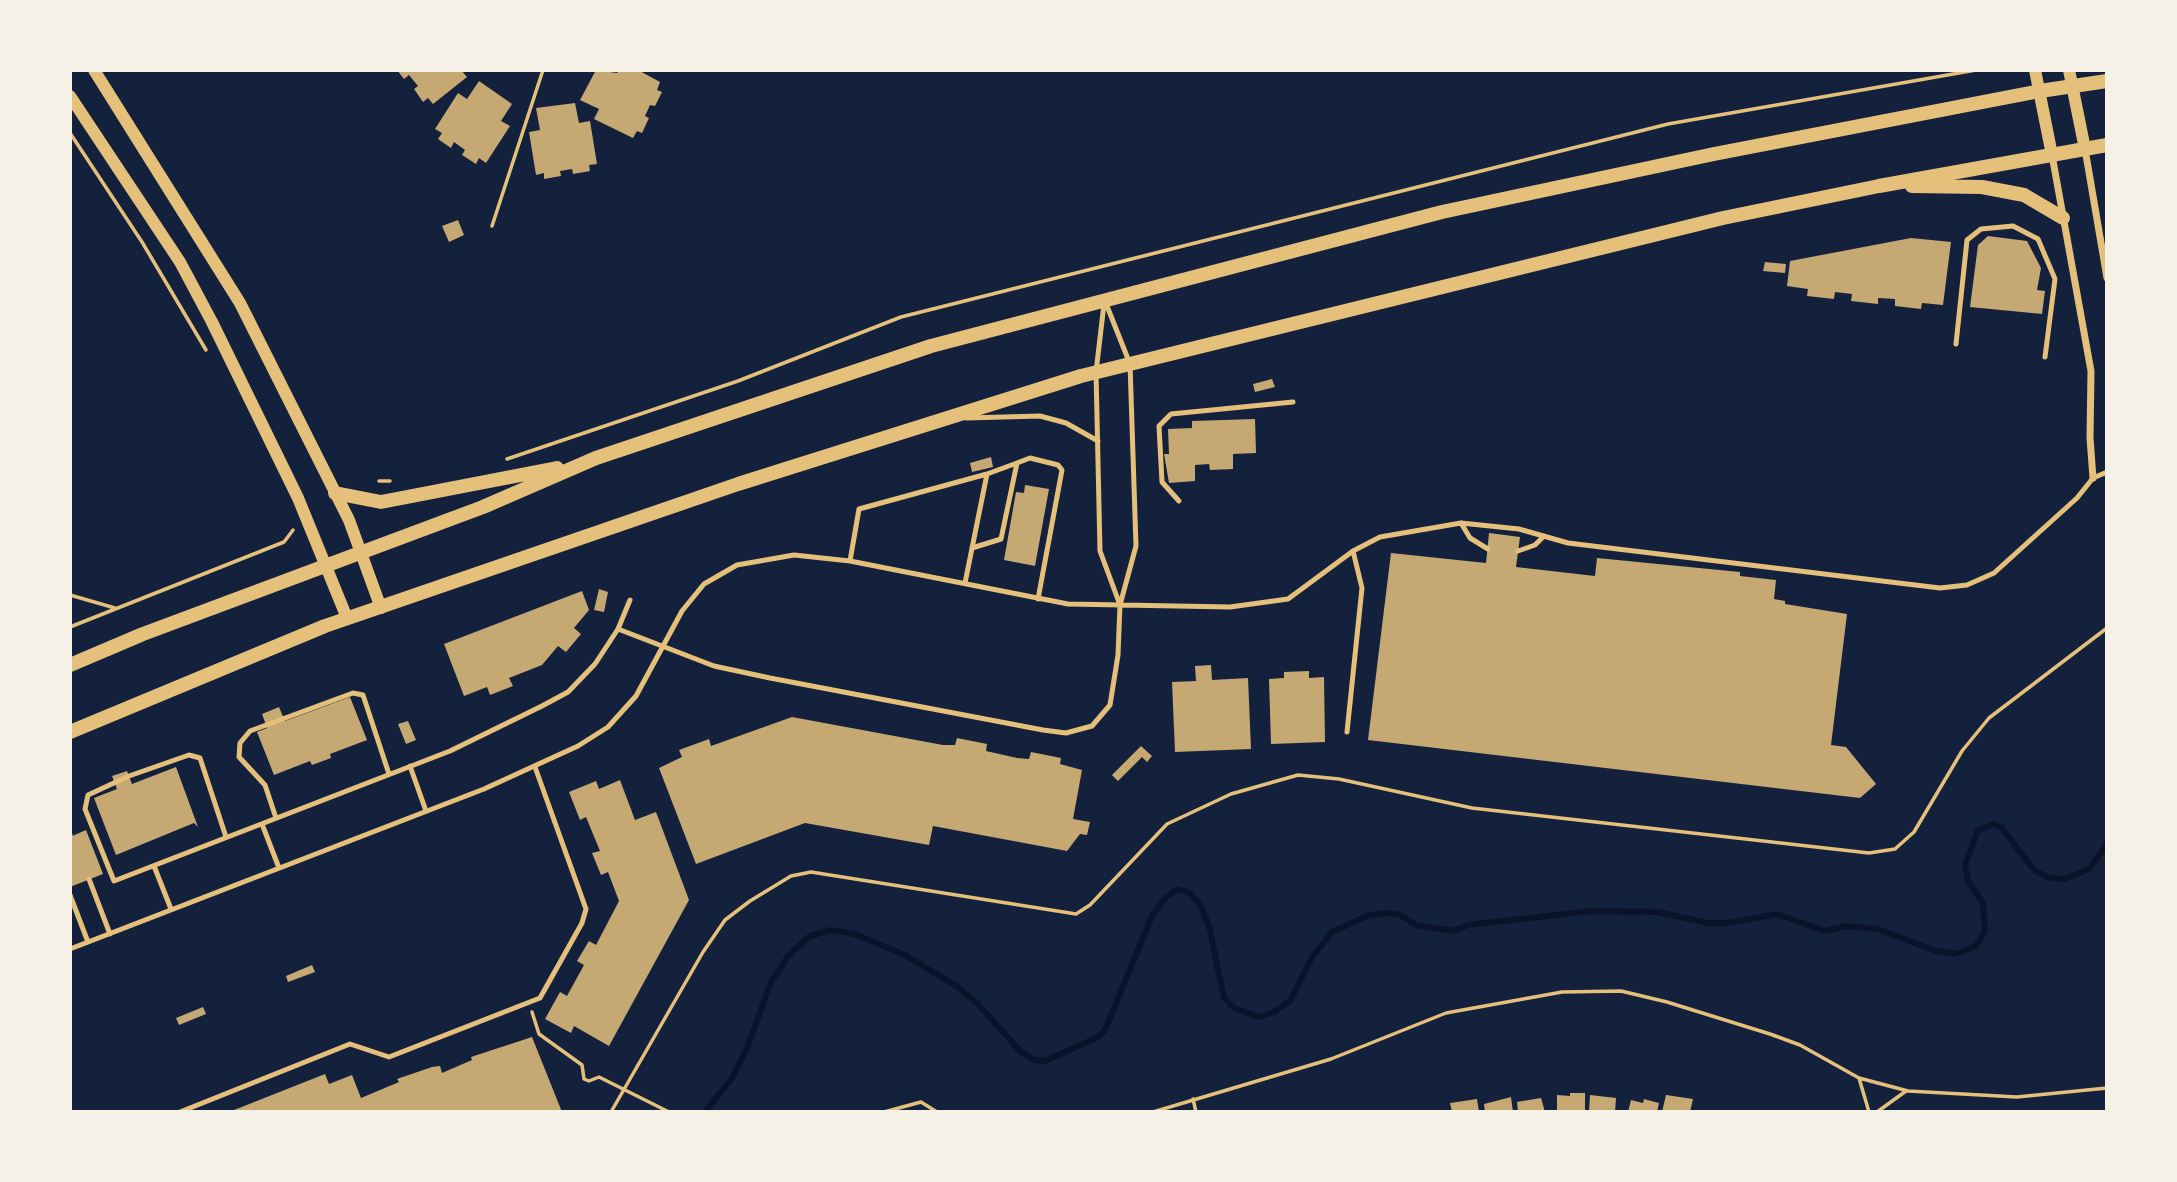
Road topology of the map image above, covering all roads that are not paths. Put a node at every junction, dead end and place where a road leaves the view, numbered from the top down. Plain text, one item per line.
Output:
1 (94, 70) edge
2 (2035, 70) edge
3 (2069, 70) edge
4 (2107, 81) edge
5 (2073, 86) junction
6 (2040, 91) junction
7 (70, 96) edge
8 (2107, 145) edge
9 (2085, 149) junction
10 (2052, 155) junction
11 (1879, 186) junction
12 (2063, 218) junction
13 (2107, 278) edge
14 (1105, 301) junction
15 (1956, 344) dead end
16 (2045, 357) dead end
17 (1130, 364) junction
18 (1096, 372) junction
19 (1293, 402) dead end
20 (946, 418) junction
21 (1098, 441) junction
22 (596, 458) junction
23 (1017, 463) junction
24 (2107, 472) edge
25 (987, 474) junction
26 (2093, 478) junction
27 (335, 493) junction
28 (1179, 501) dead end
29 (1461, 523) junction
30 (1544, 536) junction
31 (972, 548) junction
32 (1488, 549) dead end
33 (1353, 551) junction
34 (1518, 551) dead end
35 (362, 553) junction
36 (850, 561) junction
37 (328, 567) junction
38 (965, 583) junction
39 (1038, 599) junction
40 (630, 600) dead end
41 (1120, 605) junction
42 (381, 608) junction
43 (347, 618) junction
44 (618, 629) junction
45 (665, 645) junction
46 (70, 666) edge
47 (70, 732) edge
48 (1347, 732) dead end
49 (410, 766) junction
50 (535, 767) junction
51 (389, 774) junction
52 (426, 811) junction
53 (276, 818) junction
54 (262, 824) junction
55 (226, 837) junction
56 (154, 866) junction
57 (279, 868) junction
58 (89, 879) dead end
59 (70, 895) edge
60 (171, 909) junction
61 (110, 934) junction
62 (88, 942) junction
63 (70, 949) edge
64 (180, 1112) edge

1 - 27 street
2 - 6 street
3 - 5 street
4 - 5 main road
5 - 6 main road
5 - 9 street
6 - 10 street
6 - 14 main road
7 - 37 street
8 - 9 main road
9 - 10 main road
9 - 13 street
10 - 11 main road
10 - 12 street
11 - 12 main road
11 - 17 main road
12 - 26 street
14 - 17 lane
14 - 18 lane
14 - 22 main road
15 - 16 lane
17 - 18 main road
17 - 41 lane
18 - 20 main road
18 - 21 lane
19 - 28 lane
20 - 21 lane
20 - 42 main road
21 - 41 lane
22 - 27 main road
22 - 35 main road
23 - 25 lane
23 - 31 lane
23 - 39 lane
24 - 26 lane
25 - 31 lane
25 - 36 lane
26 - 30 lane
27 - 35 street
29 - 30 lane
29 - 32 lane
29 - 33 lane
30 - 34 lane
31 - 38 lane
33 - 41 lane
33 - 48 lane
35 - 37 main road
35 - 42 street
36 - 38 lane
36 - 45 lane
37 - 43 street
37 - 46 main road
38 - 39 lane
39 - 41 lane
40 - 44 lane
41 - 45 lane
42 - 43 main road
43 - 47 main road
44 - 45 lane
44 - 49 lane
45 - 50 lane
49 - 51 lane
49 - 52 lane
50 - 52 lane
50 - 64 lane
51 - 53 lane
51 - 53 lane
52 - 57 lane
53 - 54 lane
54 - 55 lane
54 - 57 lane
55 - 56 lane
55 - 56 lane
56 - 60 lane
57 - 60 lane
58 - 61 lane
59 - 62 lane
60 - 61 lane
61 - 62 lane
62 - 63 lane

